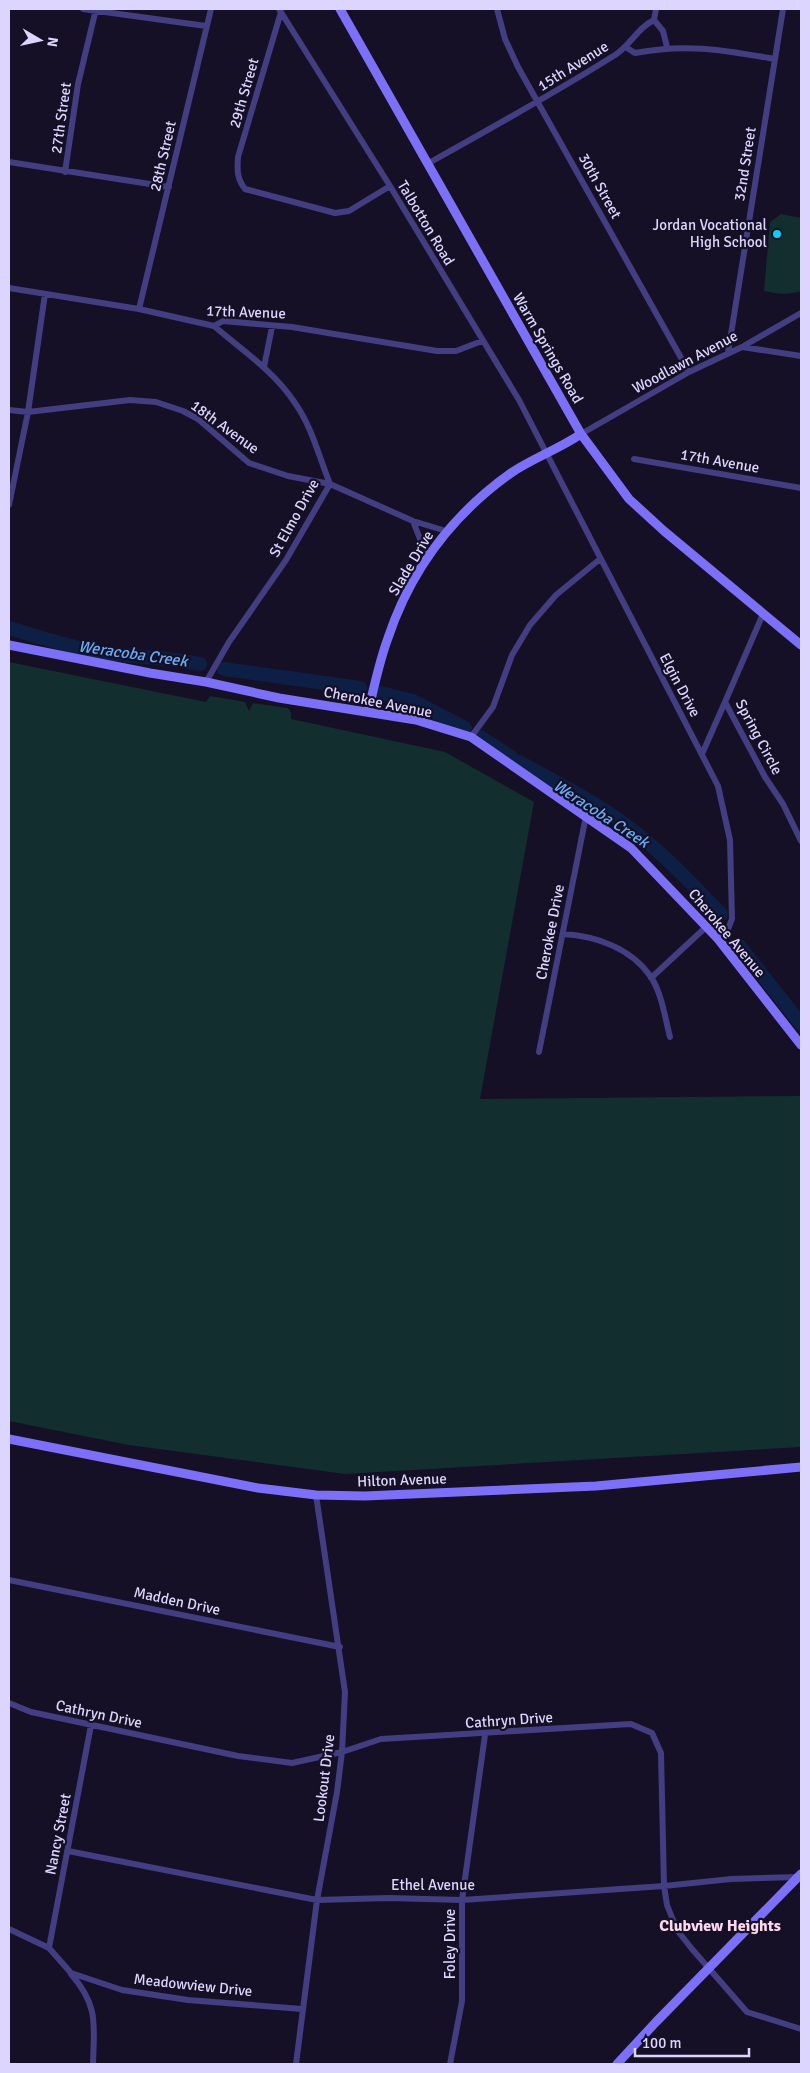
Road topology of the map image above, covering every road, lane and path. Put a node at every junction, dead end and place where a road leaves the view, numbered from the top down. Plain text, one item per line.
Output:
1 (83, 9) edge
2 (211, 9) edge
3 (340, 9) edge
4 (497, 9) edge
5 (656, 9) edge
6 (783, 9) edge
7 (95, 10) edge
8 (280, 10) edge
9 (654, 20) junction
10 (206, 26) junction
11 (667, 47) junction
12 (627, 48) junction
13 (775, 59) junction
14 (540, 102) junction
15 (9, 162) edge
16 (427, 164) junction
17 (65, 172) junction
18 (390, 186) junction
19 (169, 187) junction
20 (9, 288) edge
21 (45, 294) junction
22 (139, 309) junction
23 (801, 314) edge
24 (214, 326) junction
25 (272, 326) junction
26 (482, 341) junction
27 (742, 347) junction
28 (728, 353) junction
29 (801, 356) edge
30 (264, 367) junction
31 (689, 372) junction
32 (9, 410) edge
33 (28, 412) junction
34 (582, 434) junction
35 (547, 454) junction
36 (634, 459) dead end
37 (330, 484) junction
38 (801, 488) edge
39 (9, 505) edge
40 (413, 521) junction
41 (446, 531) junction
42 (427, 557) junction
43 (600, 559) junction
44 (763, 614) junction
45 (9, 645) edge
46 (801, 646) edge
47 (206, 682) junction
48 (725, 702) junction
49 (368, 712) junction
50 (471, 737) junction
51 (702, 754) junction
52 (586, 816) junction
53 (801, 841) edge
54 (706, 927) junction
55 (563, 934) junction
56 (718, 939) junction
57 (651, 978) junction
58 (670, 1037) dead end
59 (801, 1045) edge
60 (539, 1052) dead end
61 (9, 1439) edge
62 (801, 1467) edge
63 (316, 1495) junction
64 (9, 1580) edge
65 (340, 1647) junction
66 (9, 1703) edge
67 (92, 1725) junction
68 (485, 1735) junction
69 (342, 1752) junction
70 (68, 1850) junction
71 (801, 1876) edge
72 (664, 1886) junction
73 (317, 1900) junction
74 (462, 1900) junction
75 (9, 1929) edge
76 (49, 1948) junction
77 (710, 1968) junction
78 (70, 1973) junction
79 (302, 2009) junction
80 (801, 2029) edge
81 (93, 2064) edge
82 (296, 2064) edge
83 (450, 2064) edge
84 (617, 2064) edge

1 - 7 street
2 - 10 street, 28th Street
3 - 16 street, Warm Springs Road
4 - 14 street, 30th Street
5 - 9 street
6 - 13 street, 32nd Street
7 - 10 street
7 - 17 street, 27th Street
8 - 18 street, Talbotton Road
8 - 18 street, 29th Street
9 - 11 street
9 - 12 street
10 - 19 street, 28th Street
11 - 12 street, 15th Avenue
11 - 13 street, 15th Avenue
12 - 14 street, 15th Avenue
13 - 28 street, 32nd Street
14 - 16 street, 15th Avenue
14 - 31 street, 30th Street
15 - 17 street
16 - 34 street, Warm Springs Road
17 - 19 street
18 - 26 street, Talbotton Road
19 - 22 street, 28th Street
20 - 21 street, 17th Avenue
21 - 22 street, 17th Avenue
21 - 33 street
22 - 24 street, 17th Avenue
23 - 27 street, Woodlawn Avenue
24 - 25 street, 17th Avenue
24 - 30 street, St Elmo Drive
25 - 26 street, 17th Avenue
25 - 30 street
26 - 35 street, Talbotton Road
27 - 28 street, Woodlawn Avenue
27 - 29 street
28 - 31 street, Woodlawn Avenue
30 - 37 street, St Elmo Drive
31 - 34 street, Woodlawn Avenue
32 - 33 street, 18th Avenue
33 - 37 street, 18th Avenue
33 - 39 street
34 - 35 street, Slade Drive
34 - 44 street, Warm Springs Road
35 - 41 street, Slade Drive
35 - 43 street, Elgin Drive
36 - 38 street, 17th Avenue
37 - 40 street, 18th Avenue
37 - 47 street, St Elmo Drive
40 - 41 street, 18th Avenue
40 - 42 street
41 - 42 street, Slade Drive
42 - 49 street, Slade Drive
43 - 50 street
43 - 51 street, Elgin Drive
44 - 46 street, Warm Springs Road
44 - 48 street, Spring Circle
45 - 47 street, Cherokee Avenue
47 - 49 street, Cherokee Avenue
48 - 51 street
48 - 53 street, Spring Circle
49 - 50 street, Cherokee Avenue
50 - 52 street, Cherokee Avenue
51 - 56 street, Elgin Drive
52 - 54 street, Cherokee Avenue
52 - 55 street, Cherokee Drive
54 - 56 street, Cherokee Avenue
54 - 57 street
55 - 57 street
55 - 60 street, Cherokee Drive
56 - 59 street, Cherokee Avenue
57 - 58 street
61 - 63 street, Hilton Avenue
62 - 63 street, Hilton Avenue
63 - 65 street, Lookout Drive
64 - 65 street, Madden Drive
65 - 69 street, Lookout Drive
66 - 67 street, Cathryn Drive
67 - 69 street, Cathryn Drive
67 - 70 street, Nancy Street
68 - 69 street, Cathryn Drive
68 - 72 street, Cathryn Drive
68 - 74 street, Foley Drive
69 - 73 street, Lookout Drive
70 - 73 street, Ethel Avenue
70 - 76 street, Nancy Street
71 - 72 street, Ethel Avenue
71 - 77 street
72 - 74 street, Ethel Avenue
72 - 77 street, Cathryn Drive
73 - 74 street, Ethel Avenue
73 - 79 street, Lookout Drive
74 - 83 street, Foley Drive
75 - 76 street
76 - 78 street
77 - 80 street, Cathryn Drive
77 - 84 street
78 - 79 street, Meadowview Drive
78 - 81 street
79 - 82 street, Lookout Drive

